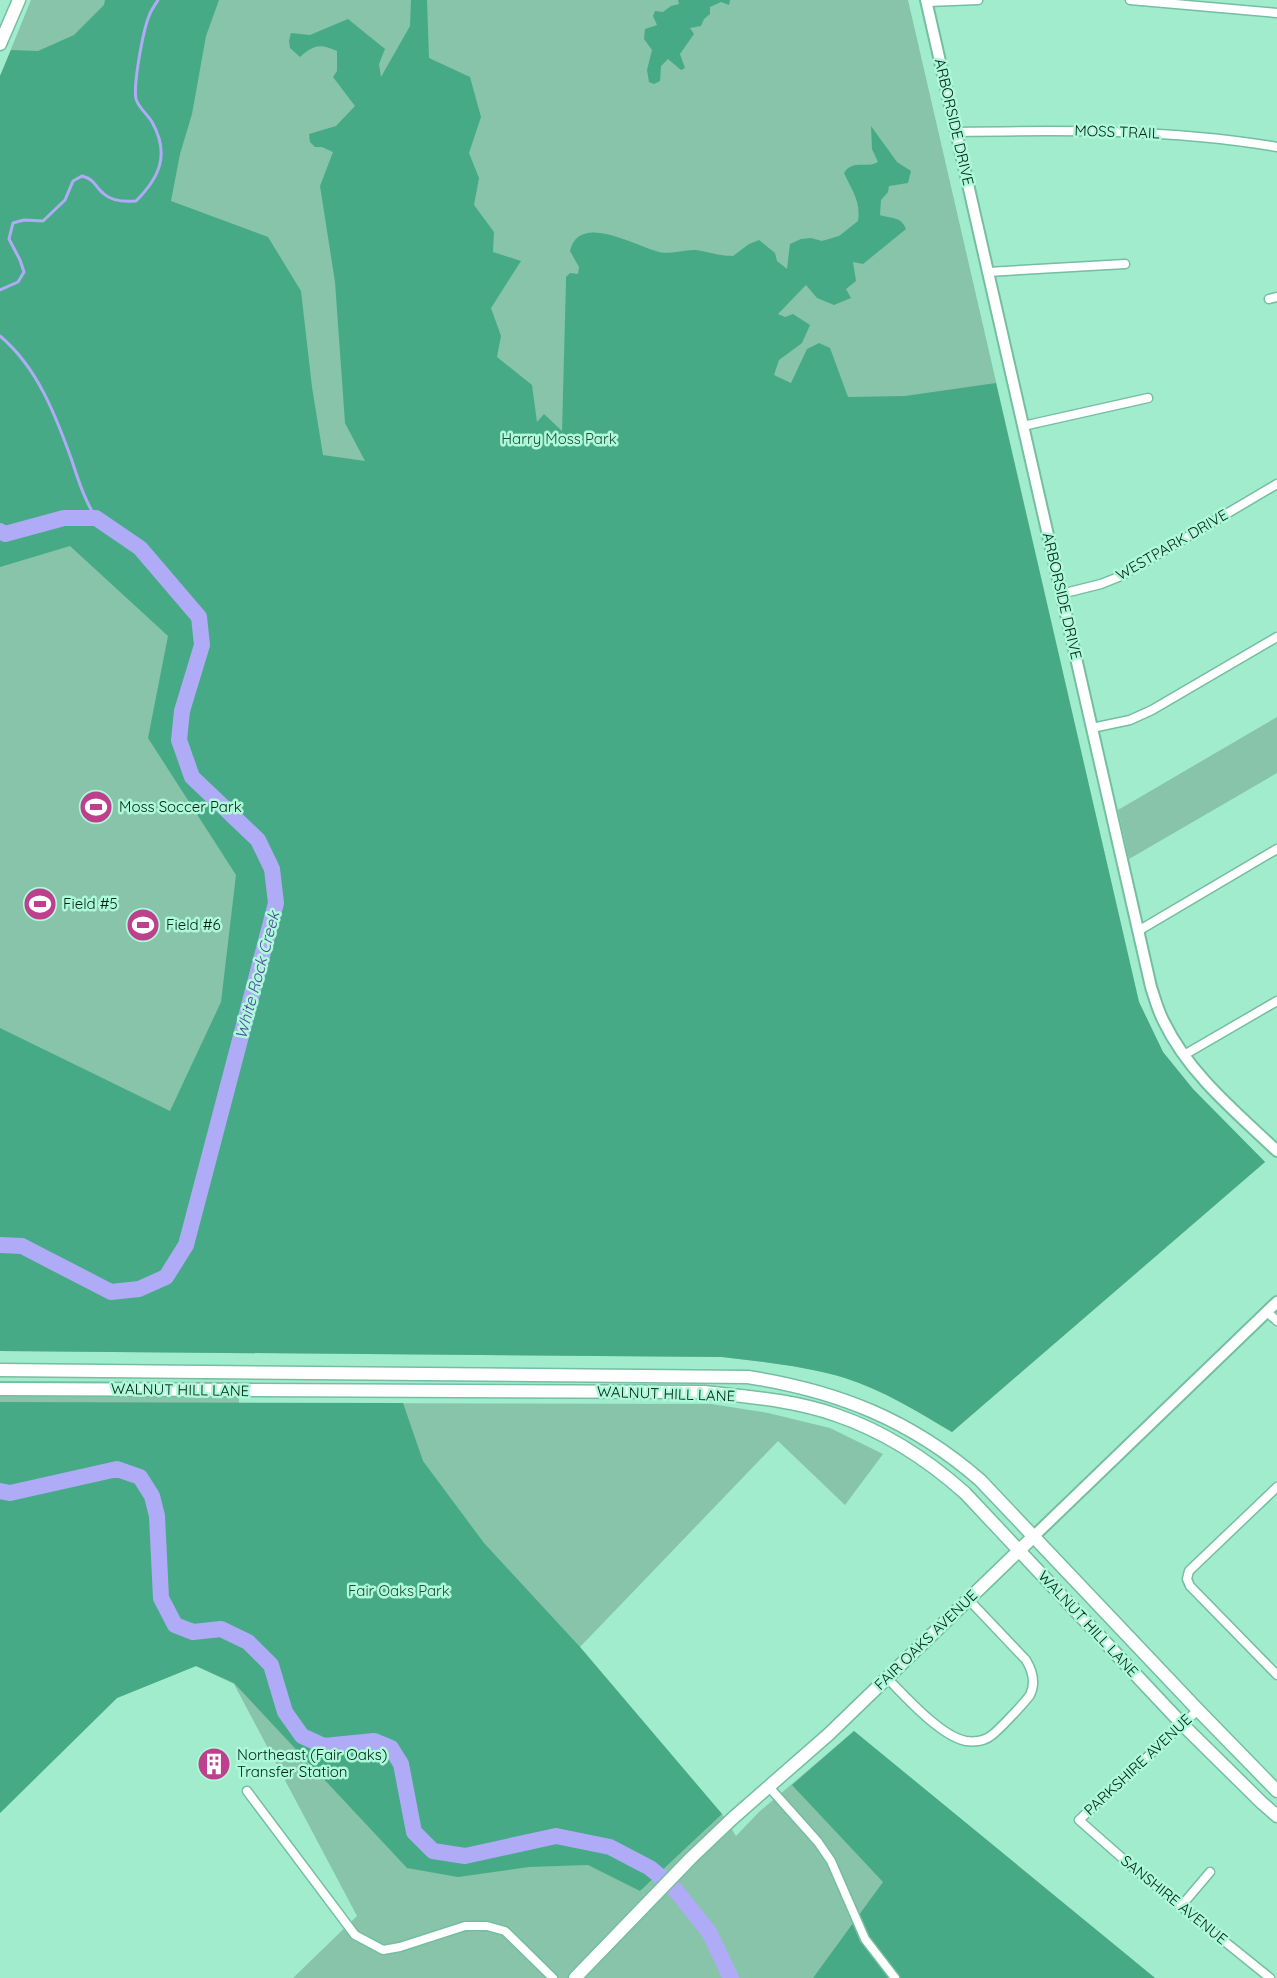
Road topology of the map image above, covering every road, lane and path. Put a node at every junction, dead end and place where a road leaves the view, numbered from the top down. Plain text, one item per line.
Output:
1 (19, 0) edge
2 (978, 0) edge
3 (1130, 0) edge
4 (927, 1) edge
5 (1277, 13) edge
6 (4, 23) edge
7 (0, 44) edge
8 (956, 132) junction
9 (1277, 147) edge
10 (1125, 264) dead end
11 (988, 272) junction
12 (1148, 398) dead end
13 (1023, 426) junction
14 (1277, 484) edge
15 (1061, 594) junction
16 (1277, 636) edge
17 (1092, 728) junction
18 (1277, 849) edge
19 (1138, 931) junction
20 (1277, 1000) edge
21 (1184, 1055) junction
22 (1277, 1151) edge
23 (1277, 1302) edge
24 (1267, 1312) junction
25 (1277, 1321) edge
26 (0, 1370) edge
27 (0, 1389) edge
28 (1277, 1487) edge
29 (1033, 1537) junction
30 (1019, 1551) junction
31 (969, 1600) junction
32 (1276, 1673) edge
33 (887, 1678) junction
34 (1198, 1710) junction
35 (1182, 1724) junction
36 (769, 1787) junction
37 (247, 1791) dead end
38 (1277, 1791) edge
39 (1277, 1816) edge
40 (1079, 1820) joint
41 (1210, 1872) dead end
42 (1182, 1905) junction
43 (553, 1978) edge
44 (575, 1978) edge
45 (895, 1978) edge
46 (1270, 1978) edge

1 - 6 main road
2 - 4 street
3 - 5 street
4 - 8 street, ARBORSIDE DRIVE
6 - 7 main road
8 - 9 street, MOSS TRAIL
8 - 11 street, ARBORSIDE DRIVE
10 - 11 street
11 - 13 street, ARBORSIDE DRIVE
12 - 13 street
13 - 15 street, ARBORSIDE DRIVE
14 - 15 street, WESTPARK DRIVE
15 - 17 street, ARBORSIDE DRIVE
16 - 17 street
17 - 19 street, ARBORSIDE DRIVE
18 - 19 street
19 - 21 street, ARBORSIDE DRIVE
20 - 21 street
21 - 22 street, ARBORSIDE DRIVE
23 - 24 street, FAIR OAKS AVENUE
24 - 25 street
24 - 29 street, FAIR OAKS AVENUE
26 - 29 main road, WALNUT HILL LANE
27 - 30 main road, WALNUT HILL LANE
28 - 32 street
29 - 30 main road, FAIR OAKS AVENUE
29 - 34 main road, WALNUT HILL LANE
30 - 31 main road, FAIR OAKS AVENUE
30 - 35 main road, WALNUT HILL LANE
31 - 33 main road, FAIR OAKS AVENUE
31 - 33 street
33 - 36 main road, FAIR OAKS AVENUE
34 - 35 street, PARKSHIRE AVENUE
34 - 38 main road, WALNUT HILL LANE
35 - 39 main road, WALNUT HILL LANE
35 - 40 street, PARKSHIRE AVENUE
36 - 44 main road, FAIR OAKS AVENUE
36 - 45 street
37 - 43 street
40 - 42 street, SANSHIRE AVENUE
41 - 42 street
42 - 46 street, SANSHIRE AVENUE

